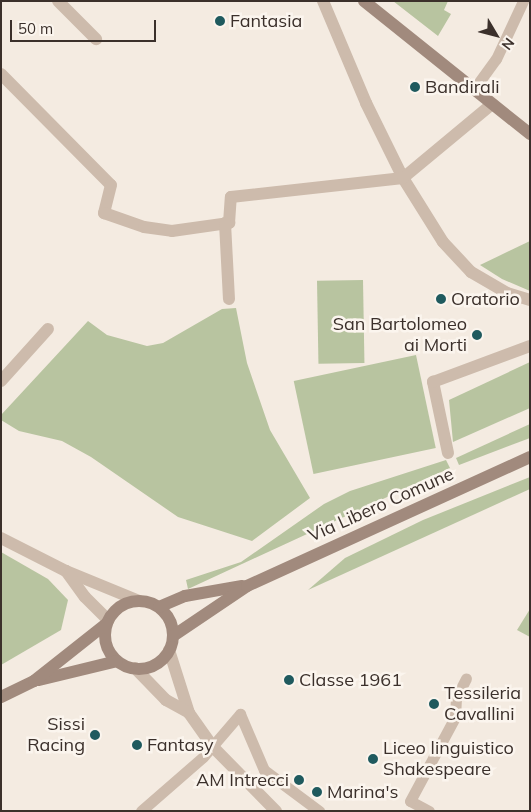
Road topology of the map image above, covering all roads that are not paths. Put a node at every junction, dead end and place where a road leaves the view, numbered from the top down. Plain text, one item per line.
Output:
1 (58, 1) edge
2 (323, 1) edge
3 (364, 1) edge
4 (523, 1) edge
5 (96, 40) dead end
6 (1, 74) edge
7 (474, 89) junction
8 (492, 104) junction
9 (530, 134) edge
10 (403, 178) junction
11 (225, 223) junction
12 (228, 299) dead end
13 (530, 300) edge
14 (48, 329) dead end
15 (530, 346) edge
16 (1, 381) edge
17 (448, 453) dead end
18 (530, 457) edge
19 (1, 538) edge
20 (66, 571) junction
21 (247, 586) junction
22 (139, 601) junction
23 (159, 607) junction
24 (107, 622) junction
25 (173, 636) junction
26 (169, 650) junction
27 (117, 661) junction
28 (135, 668) junction
29 (466, 678) dead end
30 (34, 681) junction
31 (1, 697) edge
32 (189, 712) junction
33 (213, 747) junction
34 (141, 811) edge
35 (276, 811) edge
36 (319, 811) edge
37 (429, 811) edge

1 - 5 street
2 - 10 street
3 - 7 main road
4 - 7 lane
6 - 11 street
7 - 8 main road
8 - 9 main road
8 - 10 street
10 - 11 street
10 - 13 street
11 - 12 street
14 - 16 street
15 - 17 street
18 - 21 main road, Via Libero Comune
19 - 20 street
20 - 22 street
20 - 24 street
21 - 23 main road, Via Libero Comune
21 - 25 main road, Via Libero Comune
22 - 23 main road
22 - 24 main road
23 - 25 main road
24 - 27 main road
24 - 30 main road
25 - 26 main road
26 - 28 main road
26 - 32 street
27 - 28 main road
27 - 30 main road
28 - 32 street
29 - 37 lane
30 - 31 main road
32 - 33 street
33 - 34 lane
33 - 35 street
33 - 36 lane

